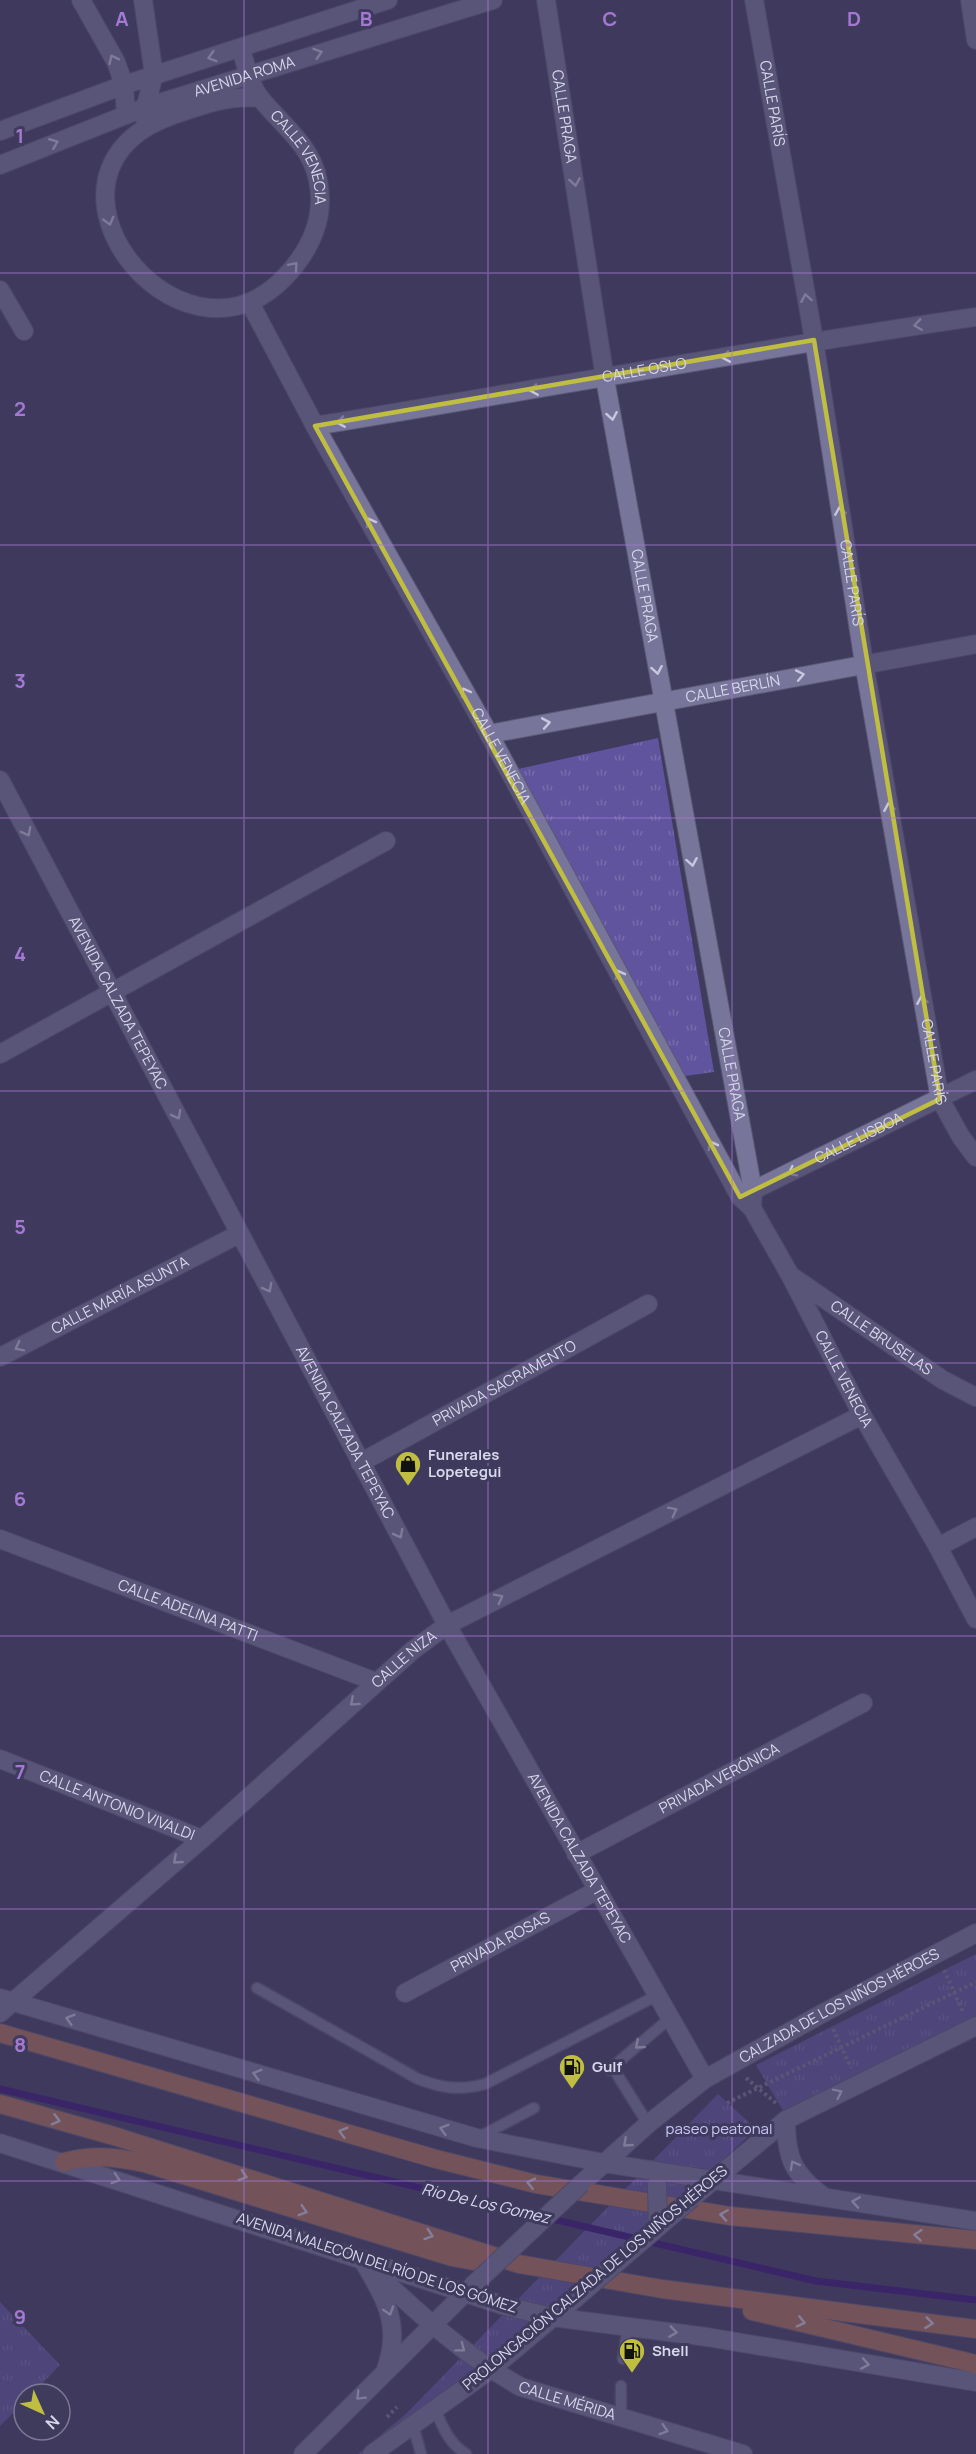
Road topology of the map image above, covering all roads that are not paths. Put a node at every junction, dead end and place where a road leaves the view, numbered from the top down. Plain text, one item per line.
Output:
1 (81, 0) edge
2 (143, 0) edge
3 (388, 0) edge
4 (493, 0) edge
5 (546, 0) edge
6 (754, 0) edge
7 (970, 0) edge
8 (350, 6) edge
9 (976, 40) edge
10 (357, 41) junction
11 (241, 49) junction
12 (249, 74) junction
13 (154, 75) junction
14 (124, 85) junction
15 (260, 98) junction
16 (146, 107) junction
17 (126, 115) junction
18 (139, 130) junction
19 (0, 132) edge
20 (0, 165) edge
21 (0, 290) edge
22 (250, 303) junction
23 (976, 317) edge
24 (24, 331) dead end
25 (814, 340) junction
26 (605, 379) junction
27 (315, 426) junction
28 (976, 644) edge
29 (864, 663) junction
30 (662, 702) junction
31 (489, 734) junction
32 (0, 780) edge
33 (386, 841) dead end
34 (112, 993) junction
35 (0, 1054) edge
36 (976, 1080) edge
37 (940, 1099) junction
38 (976, 1157) edge
39 (748, 1199) junction
40 (239, 1233) junction
41 (790, 1275) junction
42 (648, 1304) dead end
43 (0, 1357) edge
44 (976, 1396) edge
45 (862, 1415) junction
46 (360, 1463) junction
47 (976, 1527) edge
48 (0, 1539) edge
49 (938, 1547) junction
50 (976, 1619) edge
51 (447, 1625) junction
52 (376, 1682) junction
53 (862, 1704) dead end
54 (0, 1759) edge
55 (202, 1839) junction
56 (576, 1854) junction
57 (596, 1891) junction
58 (976, 1933) edge
59 (257, 1988) dead end
60 (405, 1992) dead end
61 (656, 1996) junction
62 (4, 2004) edge
63 (669, 2019) junction
64 (973, 2028) edge
65 (0, 2032) edge
66 (705, 2079) junction
67 (0, 2104) edge
68 (534, 2108) dead end
69 (789, 2118) junction
70 (648, 2124) junction
71 (477, 2138) junction
72 (0, 2143) edge
73 (64, 2162) junction
74 (604, 2163) junction
75 (656, 2178) junction
76 (714, 2179) junction
77 (825, 2198) junction
78 (976, 2221) edge
79 (658, 2227) junction
80 (976, 2240) edge
81 (362, 2259) junction
82 (519, 2264) junction
83 (662, 2289) junction
84 (468, 2290) junction
85 (552, 2317) junction
86 (431, 2325) junction
87 (628, 2326) junction
88 (976, 2329) edge
89 (623, 2359) dead end
90 (976, 2364) edge
91 (490, 2370) junction
92 (385, 2371) junction
93 (976, 2382) edge
94 (621, 2386) dead end
95 (435, 2409) junction
96 (621, 2417) junction
97 (413, 2425) junction
98 (303, 2454) edge
99 (372, 2454) edge
100 (421, 2454) edge
101 (466, 2454) edge
102 (742, 2454) edge

14 -> 1 street
2 - 13 street
3 - 8 street, AVENIDA ROMA
4 - 10 street, AVENIDA ROMA
5 -> 26 street, CALLE PRAGA
25 -> 6 street, CALLE PARÍS
7 - 9 street
8 - 10 street
8 - 11 street, AVENIDA ROMA
12 -> 10 street, AVENIDA ROMA
11 - 12 street, CALLE VENECIA
11 -> 13 street, AVENIDA ROMA
12 - 15 street, CALLE VENECIA
12 - 16 street, AVENIDA ROMA
13 - 14 street, AVENIDA ROMA
13 - 16 street, CALLE VENECIA
14 - 17 street
14 - 19 street, AVENIDA ROMA
15 - 18 street, CALLE VENECIA
22 -> 15 street, CALLE VENECIA
16 - 17 street, AVENIDA ROMA
16 - 18 street, CALLE VENECIA
20 -> 17 street, AVENIDA ROMA
18 -> 22 street, CALLE VENECIA
21 - 24 street
22 - 27 street, CALLE VENECIA
23 -> 25 street, CALLE OSLO
25 -> 26 street, CALLE OSLO
29 -> 25 street, CALLE PARÍS
26 -> 27 street, CALLE OSLO
26 -> 30 street, CALLE PRAGA
31 -> 27 street, CALLE VENECIA
28 - 29 street, CALLE BERLÍN
30 -> 29 street, CALLE BERLÍN
37 -> 29 street, CALLE PARÍS
31 -> 30 street, CALLE BERLÍN
30 -> 39 street, CALLE PRAGA
39 -> 31 street, CALLE VENECIA
32 -> 34 street, AVENIDA CALZADA TEPEYAC
33 - 34 street
34 - 35 street
34 -> 40 street, AVENIDA CALZADA TEPEYAC
36 - 37 street, CALLE LISBOA
37 - 38 street, CALLE PARÍS
37 -> 39 street, CALLE LISBOA
39 - 41 street, CALLE VENECIA
40 -> 43 street, CALLE MARÍA ASUNTA
40 -> 46 street, AVENIDA CALZADA TEPEYAC
41 - 44 street, CALLE BRUSELAS
41 - 45 street, CALLE VENECIA
42 - 46 street, PRIVADA SACRAMENTO
45 - 49 street, CALLE VENECIA
51 -> 45 street, CALLE NIZA
46 -> 51 street, AVENIDA CALZADA TEPEYAC
47 - 49 street
48 - 52 street, CALLE ADELINA PATTI
49 - 50 street, CALLE VENECIA
51 - 52 street, CALLE NIZA
51 - 56 street, AVENIDA CALZADA TEPEYAC
52 -> 55 street, CALLE NIZA
53 - 56 street, PRIVADA VERÓNICA
54 - 55 street, CALLE ANTONIO VIVALDI
55 -> 62 street, CALLE NIZA
56 - 57 street, AVENIDA CALZADA TEPEYAC
57 - 60 street, PRIVADA ROSAS
57 - 61 street, AVENIDA CALZADA TEPEYAC
58 - 66 street, CALZADA DE LOS NIÑOS HÉROES
59 - 61 lane
61 - 63 street, AVENIDA CALZADA TEPEYAC
71 -> 62 street
63 - 66 street, AVENIDA CALZADA TEPEYAC
63 -> 70 lane
69 -> 64 street
80 -> 65 main road
66 - 70 street
67 -> 82 main road
68 - 71 lane
69 - 76 street, PROLONGACIÓN CALZADA DE LOS NIÑOS HÉROES
77 -> 69 street
70 -> 74 street
71 - 74 street
72 - 73 street, AVENIDA MALECÓN DEL RÍO DE LOS GÓMEZ
73 -> 81 street, AVENIDA MALECÓN DEL RÍO DE LOS GÓMEZ
73 -> 82 main road
74 - 75 street
74 - 84 street, bridge
75 - 76 street
75 - 79 street, bridge
76 - 77 street
76 - 79 street, PROLONGACIÓN CALZADA DE LOS NIÑOS HÉROES, bridge
78 -> 77 street
79 - 85 street, PROLONGACIÓN CALZADA DE LOS NIÑOS HÉROES, bridge
81 - 84 street, AVENIDA MALECÓN DEL RÍO DE LOS GÓMEZ
81 - 86 street, CALLE MÉRIDA
81 -> 92 street
82 - 83 main road
83 -> 88 main road
83 -> 90 main road
84 - 85 street, AVENIDA MALECÓN DEL RÍO DE LOS GÓMEZ
84 - 86 street
85 - 87 street, AVENIDA MALECÓN DEL RÍO DE LOS GÓMEZ
85 - 91 street, PROLONGACIÓN CALZADA DE LOS NIÑOS HÉROES
86 -> 91 street, CALLE MÉRIDA
86 - 92 street
87 - 89 lane
87 -> 93 street, AVENIDA MALECÓN DEL RÍO DE LOS GÓMEZ
91 - 95 street, PROLONGACIÓN CALZADA DE LOS NIÑOS HÉROES
91 - 96 street, CALLE MÉRIDA
92 -> 98 street
94 - 96 lane
95 - 97 street, PROLONGACIÓN CALZADA DE LOS NIÑOS HÉROES
95 - 101 lane
96 -> 102 street, CALLE MÉRIDA
97 - 99 street, PROLONGACIÓN CALZADA DE LOS NIÑOS HÉROES
97 - 100 lane

